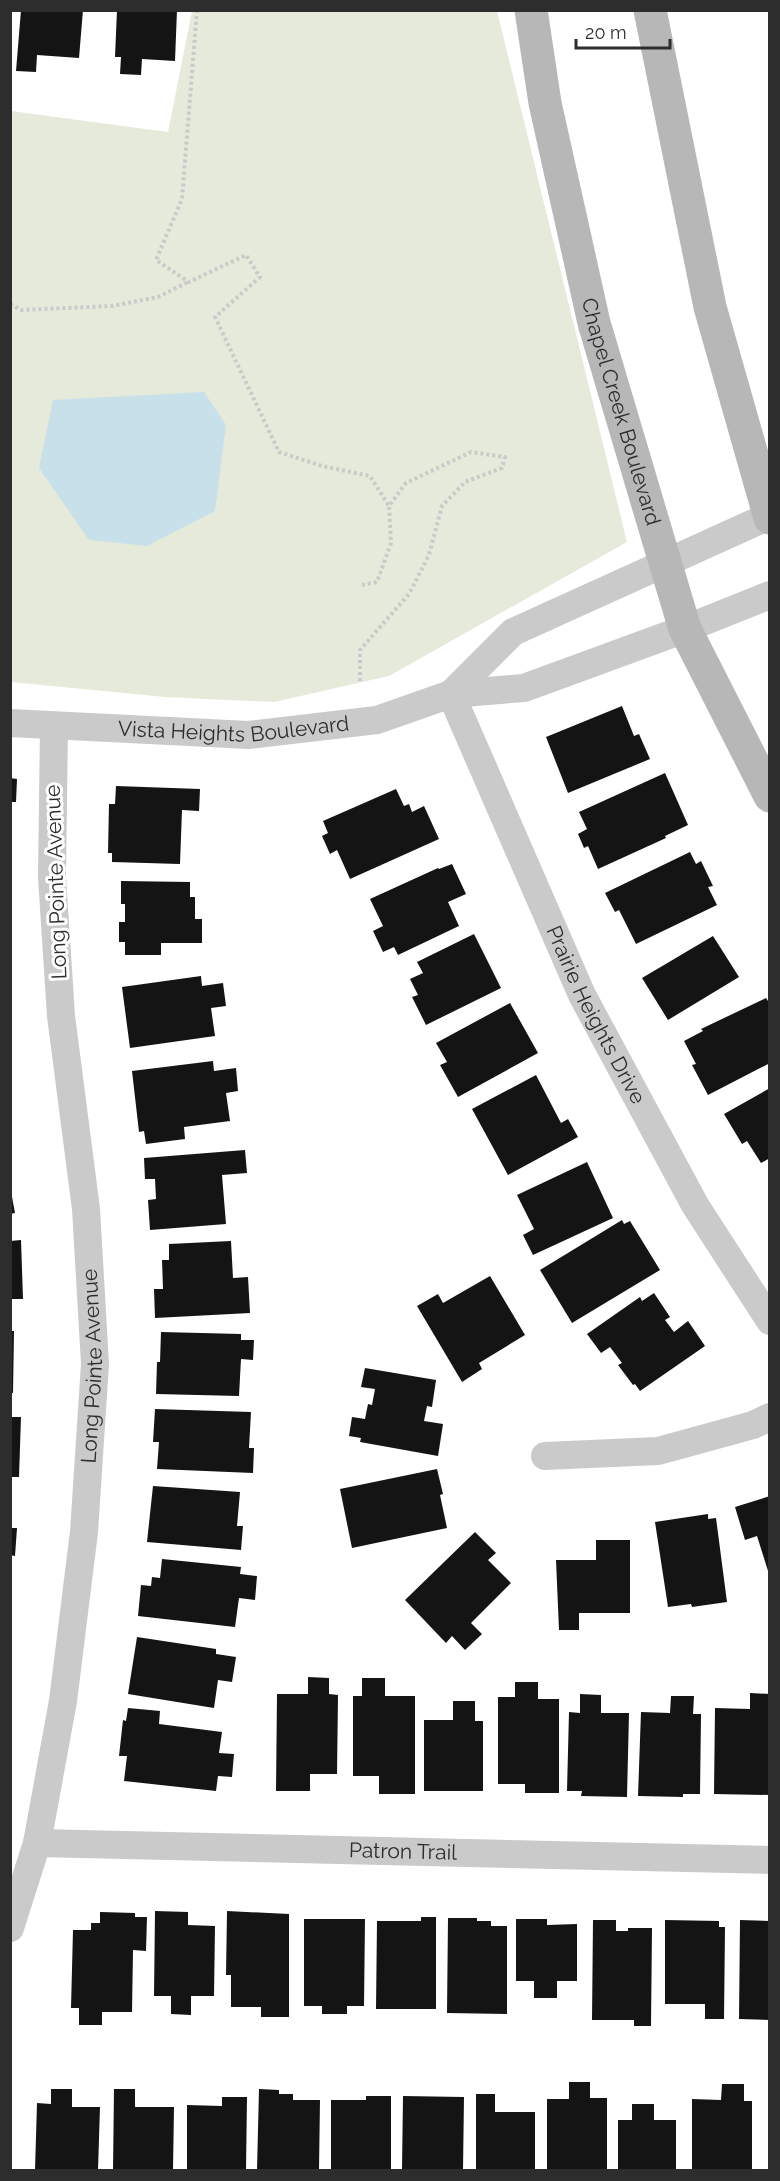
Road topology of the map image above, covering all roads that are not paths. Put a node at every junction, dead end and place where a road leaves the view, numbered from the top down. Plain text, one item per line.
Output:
1 (531, 10) edge
2 (650, 10) edge
3 (769, 517) edge
4 (664, 562) junction
5 (770, 596) edge
6 (685, 629) junction
7 (451, 694) junction
8 (10, 723) edge
9 (54, 726) junction
10 (770, 796) edge
11 (770, 1321) edge
12 (770, 1417) edge
13 (545, 1456) dead end
14 (37, 1843) junction
15 (770, 1860) edge
16 (10, 1928) edge

1 - 4 main road, Chapel Creek Boulevard
2 - 3 main road
3 - 4 street, Vista Heights Boulevard
4 - 6 main road, Chapel Creek Boulevard
4 - 7 street, Vista Heights Boulevard
5 - 6 street, Vista Heights Boulevard
6 - 7 street, Vista Heights Boulevard
6 - 10 main road, Chapel Creek Boulevard
7 - 9 street, Vista Heights Boulevard
7 - 11 street, Prairie Heights Drive
8 - 9 street, Vista Heights Boulevard
9 - 14 street, Long Pointe Avenue
12 - 13 street
14 - 15 street, Patron Trail
14 - 16 street, Long Pointe Avenue

